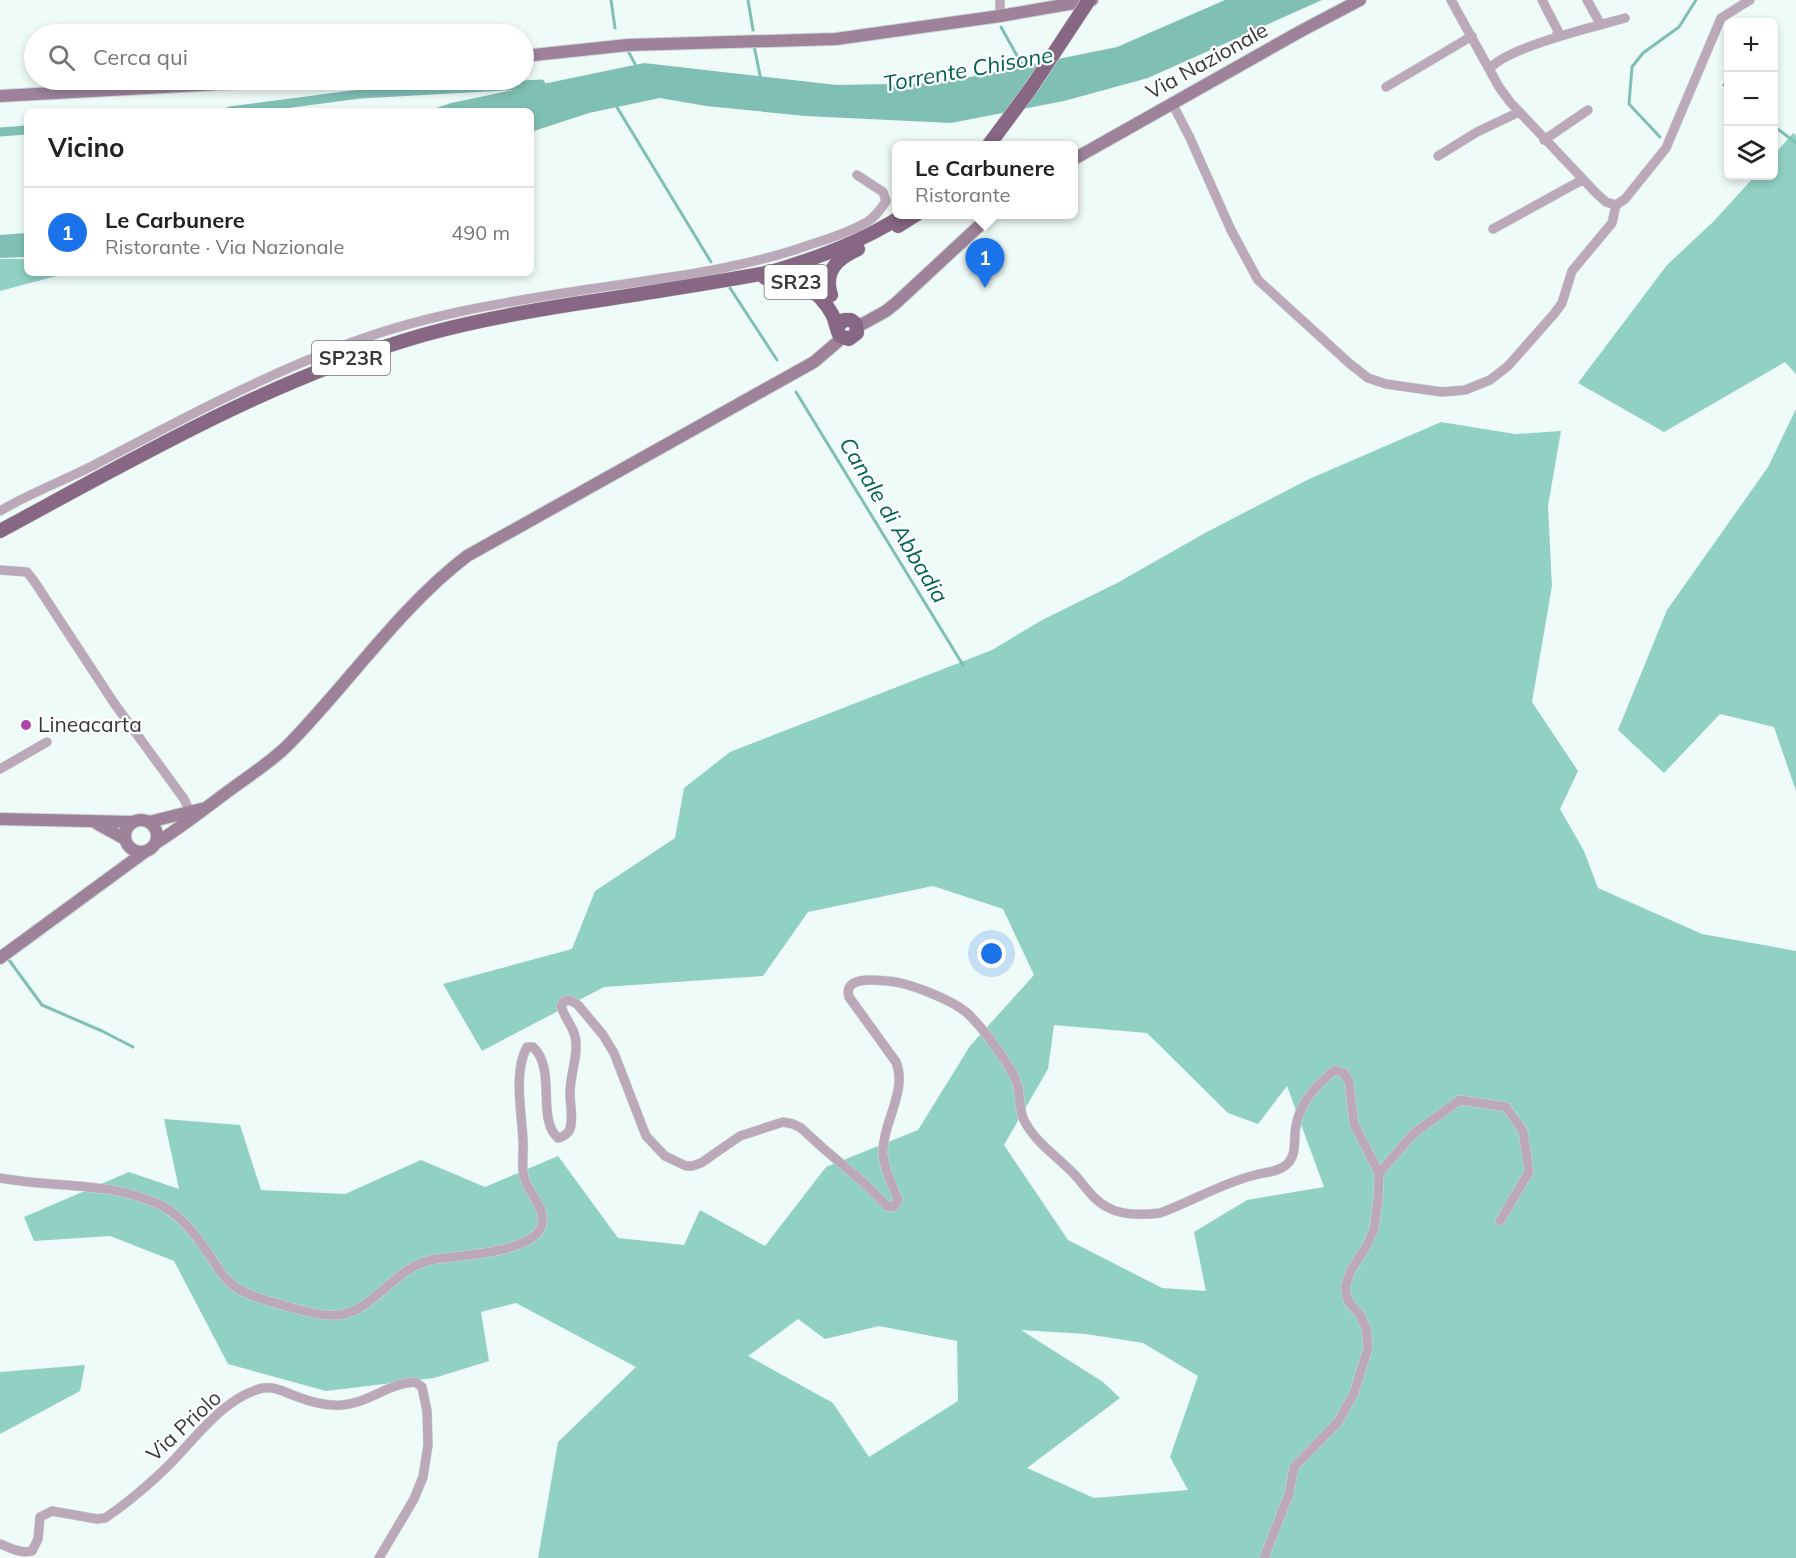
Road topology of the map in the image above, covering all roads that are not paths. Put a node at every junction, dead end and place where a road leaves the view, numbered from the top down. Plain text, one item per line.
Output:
1 (1000, 0) edge
2 (1091, 0) edge
3 (1360, 0) edge
4 (1451, 0) edge
5 (1542, 0) edge
6 (1587, 0) edge
7 (1750, 0) edge
8 (1341, 4) edge
9 (1000, 16) junction
10 (1625, 18) dead end
11 (1601, 25) junction
12 (1472, 36) junction
13 (1556, 37) junction
14 (534, 55) edge
15 (1490, 69) junction
16 (1386, 87) dead end
17 (110, 90) edge
18 (0, 96) edge
19 (1172, 103) junction
20 (1588, 110) dead end
21 (1519, 112) junction
22 (1544, 140) junction
23 (992, 141) edge
24 (1438, 156) dead end
25 (1078, 157) edge
26 (857, 175) dead end
27 (1582, 180) junction
28 (1616, 205) junction
29 (895, 219) edge
30 (908, 219) edge
31 (987, 219) edge
32 (1493, 229) dead end
33 (797, 264) junction
34 (733, 279) junction
35 (831, 295) junction
36 (846, 328) junction
37 (0, 511) edge
38 (0, 531) edge
39 (0, 570) edge
40 (47, 742) dead end
41 (0, 769) edge
42 (208, 807) junction
43 (190, 812) junction
44 (0, 819) edge
45 (95, 822) junction
46 (132, 822) junction
47 (149, 822) junction
48 (127, 842) junction
49 (151, 847) junction
50 (121, 869) junction
51 (0, 958) edge
52 (1379, 1173) junction
53 (0, 1178) edge
54 (1500, 1221) dead end
55 (0, 1544) edge
56 (379, 1558) edge
57 (1264, 1558) edge

1 - 9 street
2 - 9 main road
2 - 23 main road, bridge
3 - 8 main road, Via Nazionale
4 - 12 street
5 - 13 street
6 - 11 street
7 - 28 street
8 - 19 main road, Via Nazionale
9 - 14 main road
10 - 11 street
11 - 13 street
12 - 15 street
12 - 16 street
13 - 15 street
15 - 21 street
17 - 18 main road
19 - 25 main road, Via Nazionale
19 - 28 street
20 - 22 street
21 - 22 street
21 - 24 street
22 - 27 street
26 - 37 street
27 - 28 street
27 - 32 street
29 - 33 main road, SP23R
30 - 35 main road, SR23
31 - 36 main road
33 - 34 main road, SP23R
33 - 35 main road
34 - 36 main road, SR23
34 - 38 main road, SP23R
35 - 36 main road, SR23
36 - 42 main road
39 - 43 street
40 - 41 street
42 - 43 main road
42 - 49 main road
43 - 47 main road
44 - 45 main road
45 - 46 main road
45 - 48 main road
46 - 47 main road
46 - 48 main road
47 - 49 main road
48 - 49 main road
48 - 50 main road
49 - 50 main road
50 - 51 main road
52 - 53 street
52 - 54 street
52 - 57 street
55 - 56 street, Via Priolo

